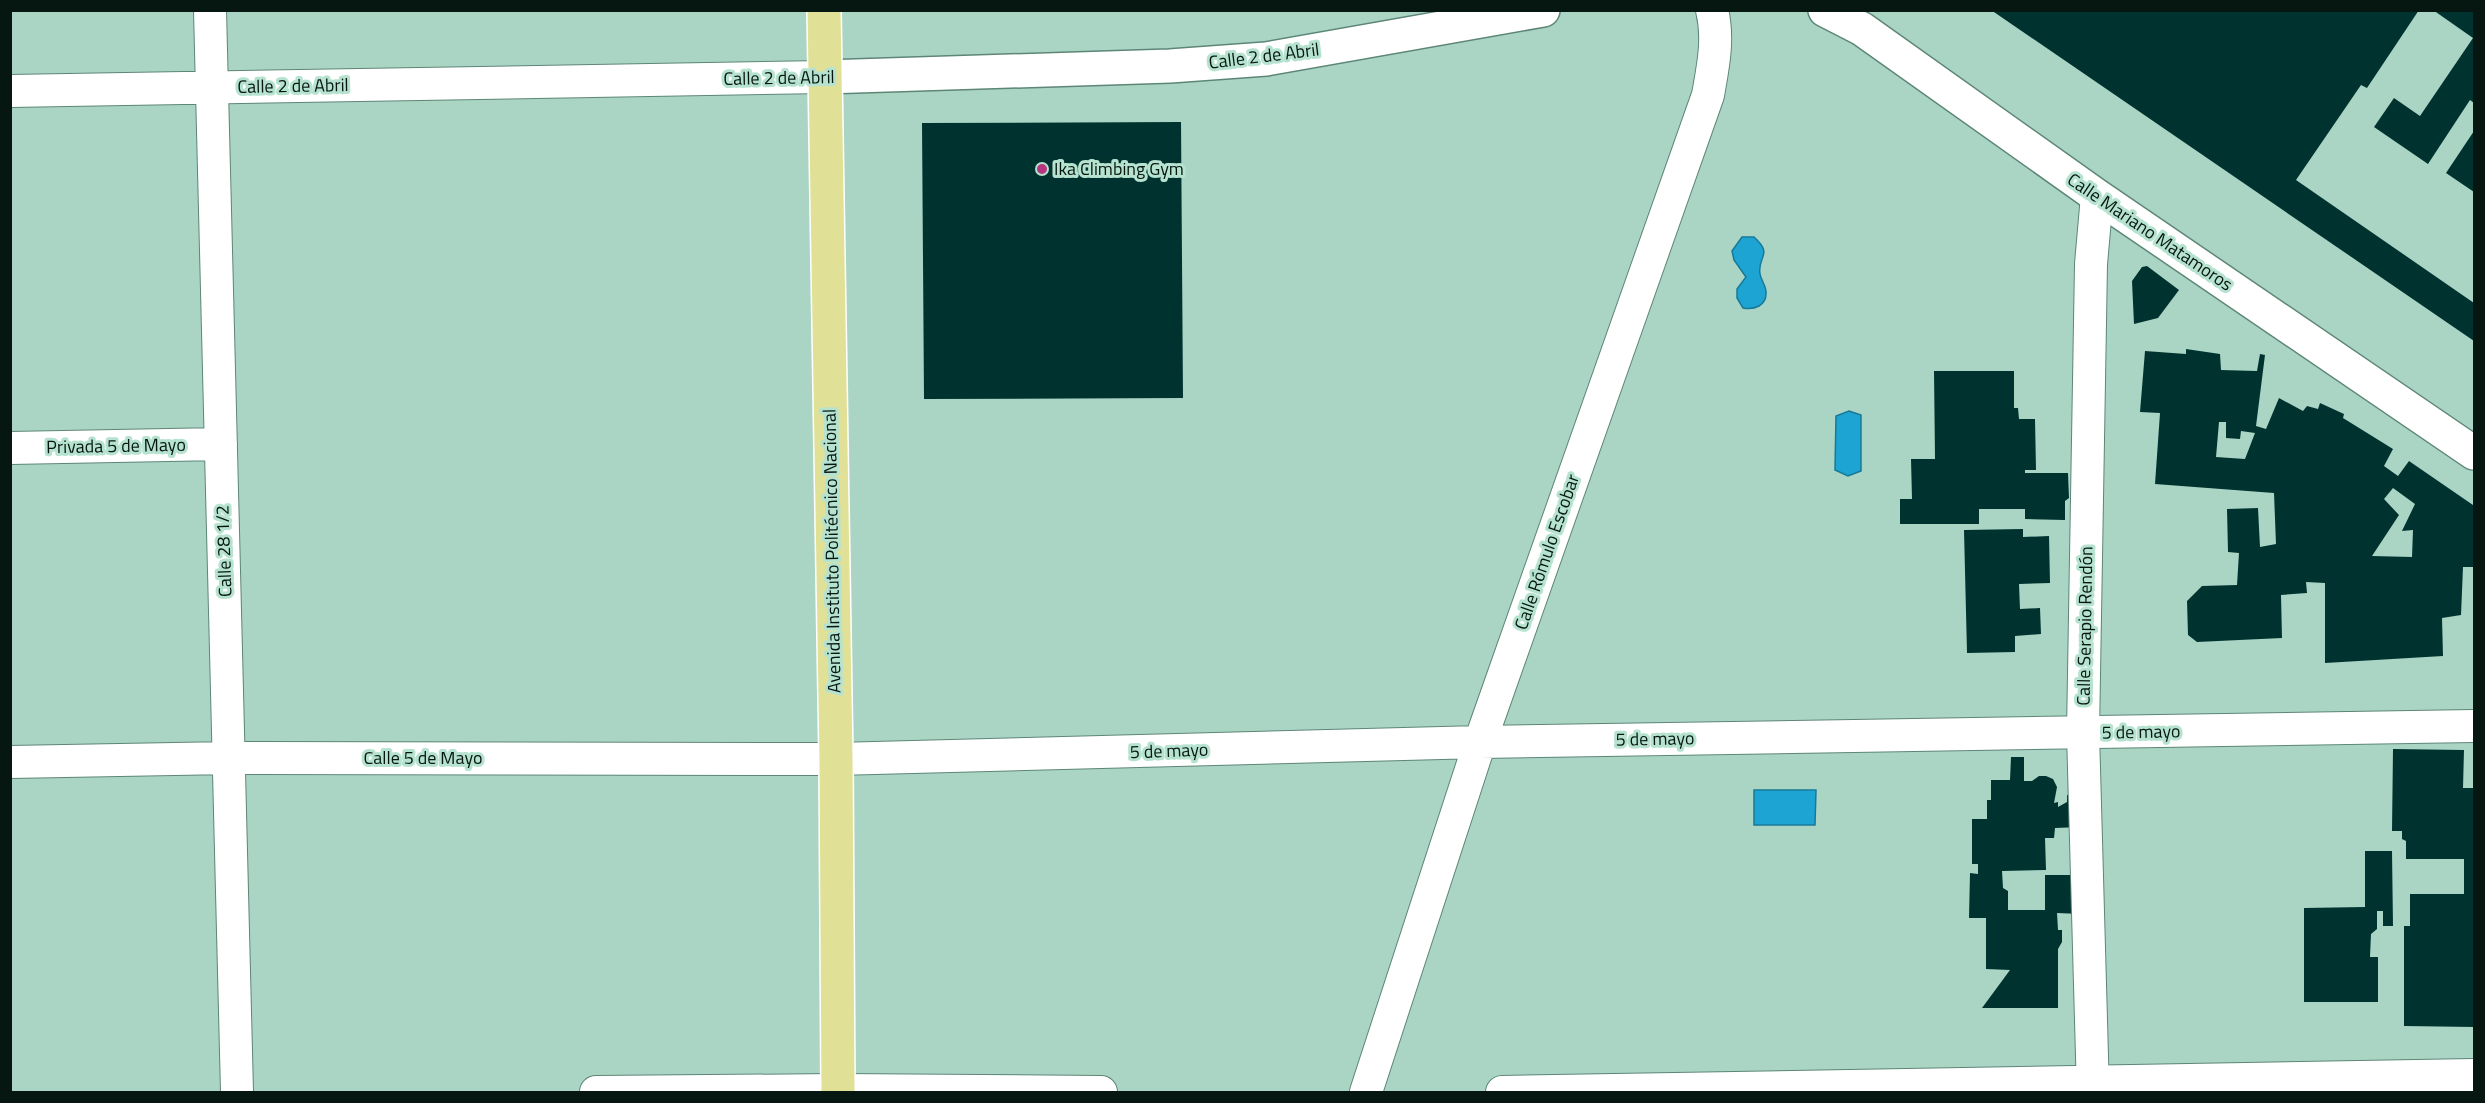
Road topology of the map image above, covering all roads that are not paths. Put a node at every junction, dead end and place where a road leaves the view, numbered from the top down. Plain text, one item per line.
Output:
1 (210, 10) edge
2 (824, 10) edge
3 (1543, 10) edge
4 (1712, 10) edge
5 (1825, 10) edge
6 (825, 77) junction
7 (212, 87) junction
8 (10, 91) edge
9 (2097, 196) junction
10 (221, 444) junction
11 (10, 448) edge
12 (2475, 453) edge
13 (2475, 726) edge
14 (2083, 733) junction
15 (1480, 742) junction
16 (229, 758) junction
17 (836, 759) junction
18 (10, 762) edge
19 (2475, 1075) edge
20 (2092, 1087) edge
21 (838, 1091) edge
22 (237, 1092) edge
23 (596, 1092) edge
24 (1101, 1092) edge
25 (1365, 1092) edge
26 (1502, 1092) edge

1 - 7 street, Calle 28 1/2
2 - 6 main road, Avenida Instituto Politécnico Nacional
3 - 6 street, Calle 2 de Abril
4 - 15 street, Calle Rómulo Escobar
5 - 9 street, Calle Mariano Matamoros
6 - 7 street, Calle 2 de Abril
6 - 17 main road, Avenida Instituto Politécnico Nacional
7 - 8 street, Calle 2 de Abril
7 - 10 street, Calle 28 1/2
9 - 12 street, Calle Mariano Matamoros
9 - 14 street, Calle Serapio Rendón
10 - 11 street, Privada 5 de Mayo
10 - 16 street, Calle 28 1/2
13 - 14 street, 5 de mayo
14 - 15 street, 5 de mayo
14 - 20 street, Calle Serapio Rendón
15 - 17 street, 5 de mayo
15 - 25 street, Calle Rómulo Escobar
16 - 17 street, Calle 5 de Mayo
16 - 18 street, Calle 5 de Mayo
16 - 22 street, Calle 28 1/2
17 - 21 main road, Avenida Instituto Politécnico Nacional
19 - 20 street
20 - 26 street
21 - 23 street
21 - 24 street

